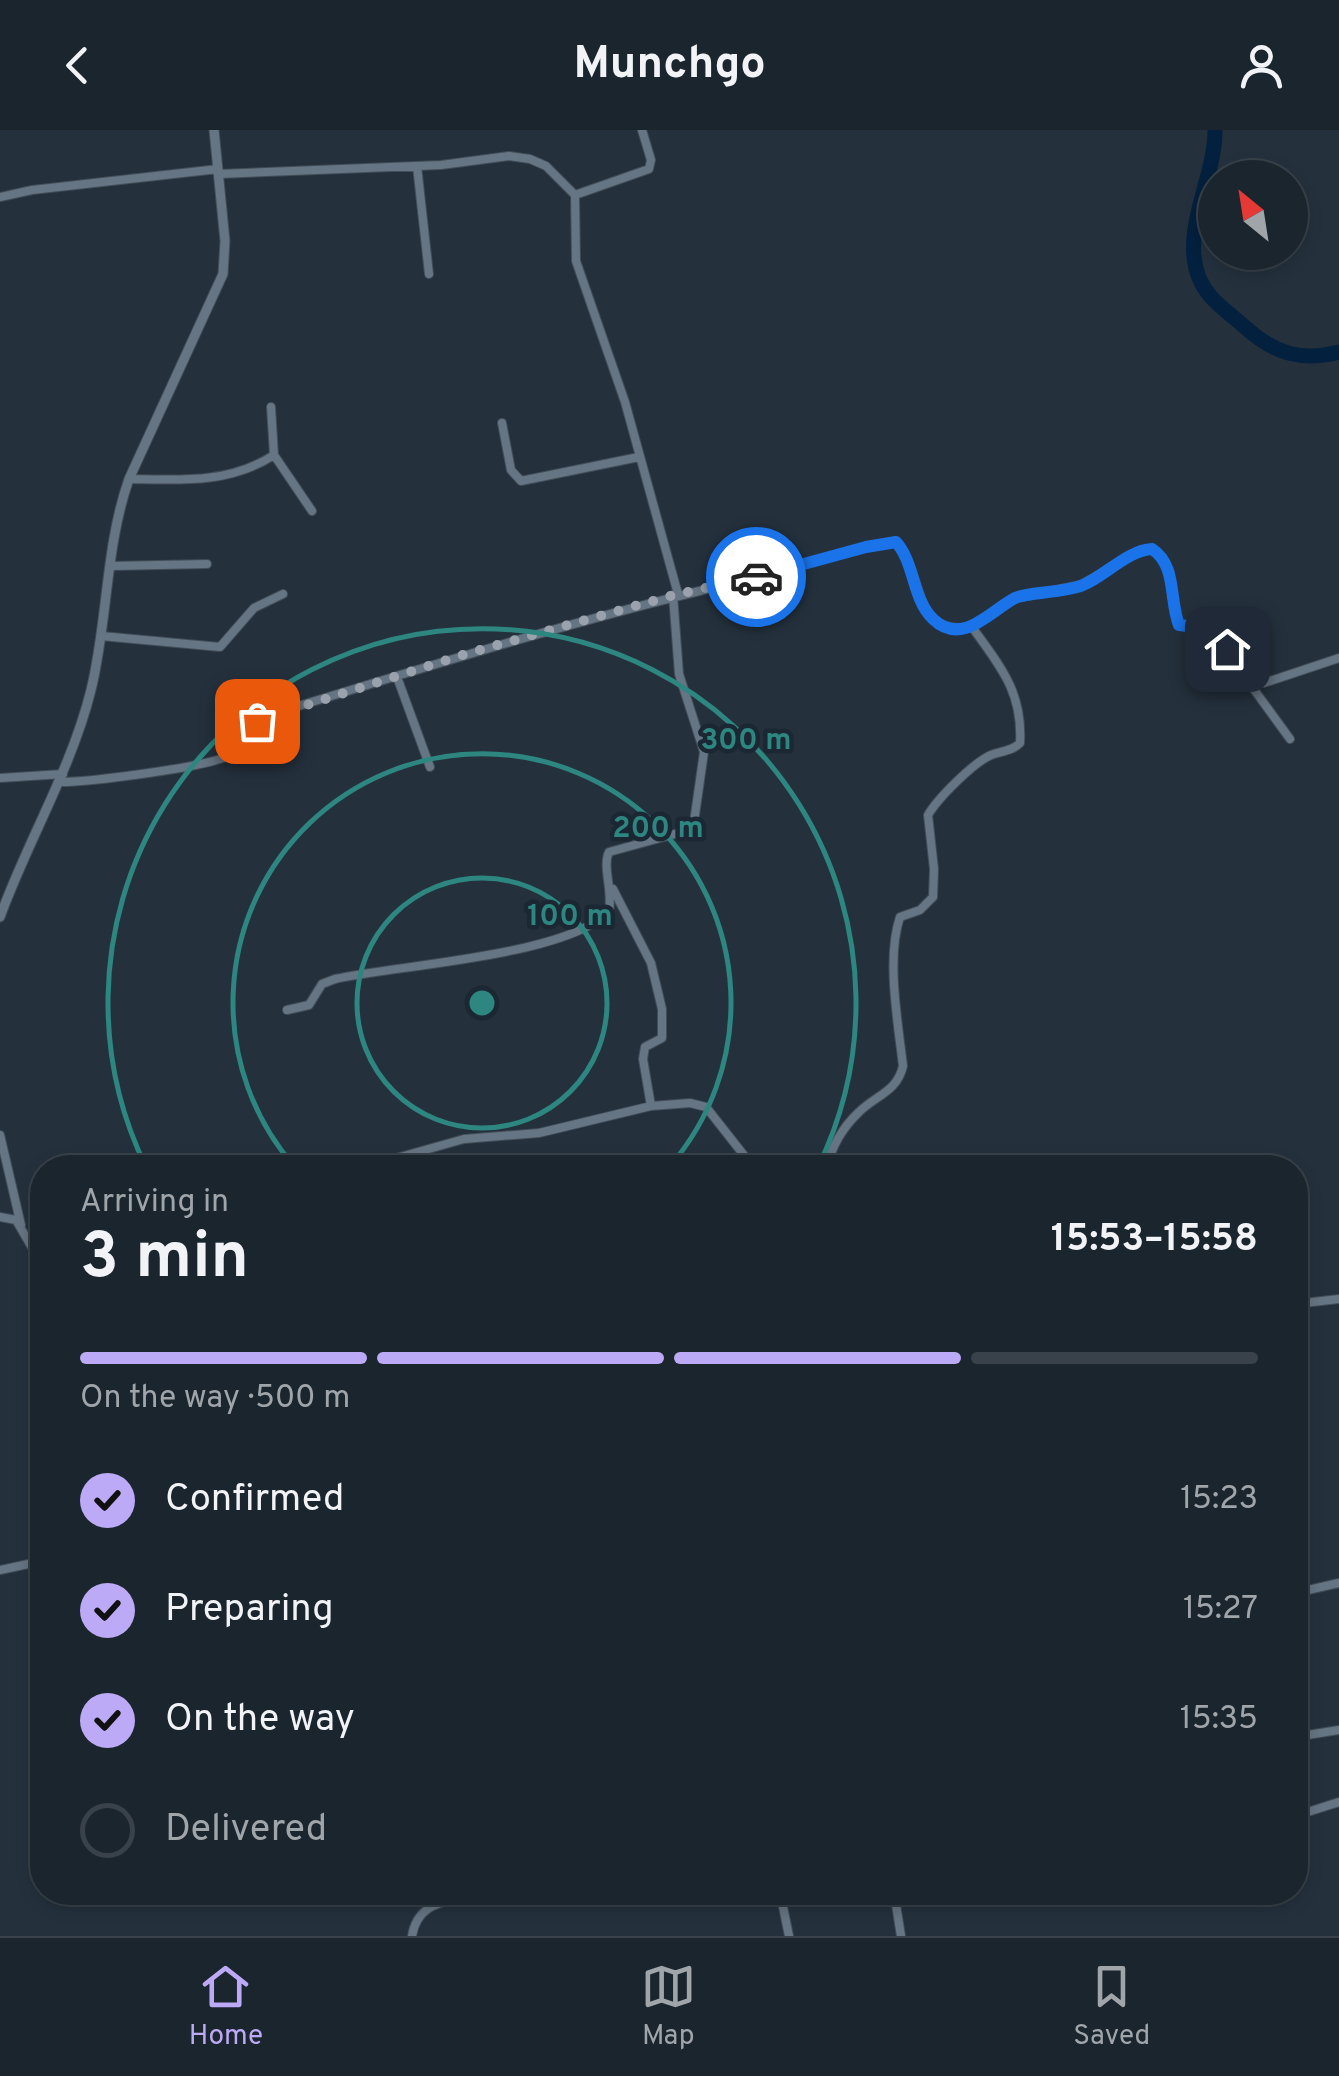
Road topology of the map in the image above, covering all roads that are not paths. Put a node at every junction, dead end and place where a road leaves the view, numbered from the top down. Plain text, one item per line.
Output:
1 (214, 130) edge
2 (642, 130) edge
3 (417, 166) junction
4 (218, 171) junction
5 (575, 196) junction
6 (0, 197) edge
7 (429, 274) dead end
8 (271, 406) dead end
9 (502, 423) dead end
10 (274, 455) junction
11 (639, 457) junction
12 (129, 480) junction
13 (312, 511) dead end
14 (208, 564) dead end
15 (112, 566) junction
16 (283, 594) dead end
17 (676, 595) junction
18 (972, 627) junction
19 (101, 636) junction
20 (1339, 658) edge
21 (396, 677) junction
22 (1250, 684) junction
23 (1290, 740) dead end
24 (430, 766) dead end
25 (0, 778) edge
26 (61, 778) junction
27 (610, 882) junction
28 (0, 917) edge
29 (287, 1010) dead end
30 (651, 1106) junction
31 (0, 1135) edge
32 (407, 1155) edge
33 (744, 1155) edge
34 (830, 1155) edge
35 (0, 1217) edge
36 (20, 1225) junction
37 (30, 1244) edge
38 (1339, 1299) edge
39 (1308, 1303) edge
40 (30, 1563) edge
41 (0, 1570) edge
42 (1339, 1584) edge
43 (1308, 1590) edge
44 (1339, 1730) edge
45 (1308, 1734) edge
46 (1339, 1802) edge
47 (1308, 1812) edge
48 (436, 1905) edge
49 (783, 1905) edge
50 (896, 1905) edge
51 (412, 1936) edge
52 (789, 1936) edge
53 (902, 1936) edge

1 - 4 street
2 - 5 street
3 - 4 street
3 - 5 street
3 - 7 street
4 - 6 street
4 - 12 street
5 - 11 street
8 - 10 street
9 - 11 street
10 - 12 street
10 - 13 street
11 - 17 street
12 - 15 street
14 - 15 street
15 - 19 street
16 - 19 street
17 - 18 street
17 - 21 street
17 - 27 street
18 - 22 street
18 - 34 street
19 - 26 street
20 - 22 street
21 - 24 street
21 - 26 street
22 - 23 street
25 - 26 street
26 - 28 street
27 - 29 street
27 - 30 street
30 - 32 street
30 - 33 street
31 - 36 street
35 - 36 street
36 - 37 street
38 - 39 street
40 - 41 street
42 - 43 street
44 - 45 street
46 - 47 street
48 - 51 street
49 - 52 street
50 - 53 street

